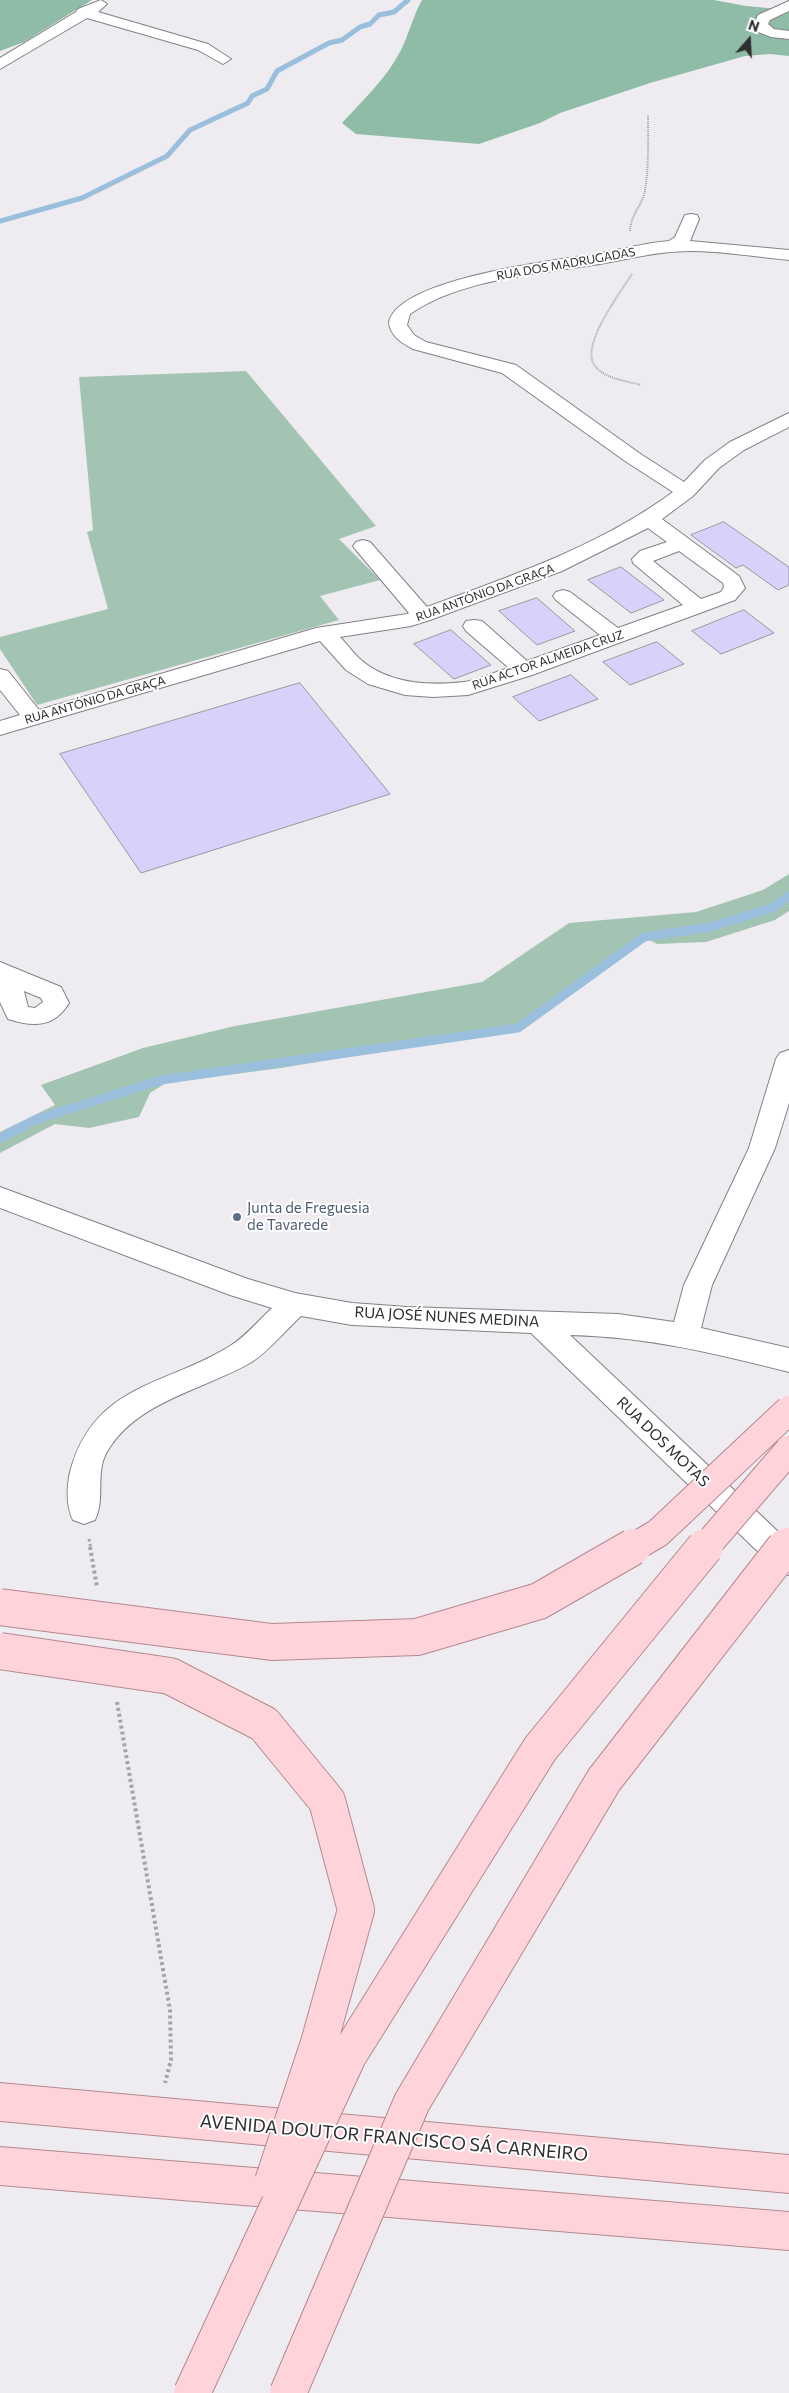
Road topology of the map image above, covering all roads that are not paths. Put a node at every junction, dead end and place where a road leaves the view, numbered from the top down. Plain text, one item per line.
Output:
1 (108, 0) edge
2 (789, 5) edge
3 (83, 12) junction
4 (789, 35) edge
5 (223, 59) dead end
6 (0, 64) edge
7 (691, 219) dead end
8 (674, 246) junction
9 (789, 255) edge
10 (789, 419) edge
11 (686, 492) junction
12 (649, 519) junction
13 (683, 544) junction
14 (363, 546) dead end
15 (563, 596) dead end
16 (698, 607) junction
17 (423, 616) junction
18 (474, 626) dead end
19 (324, 633) junction
20 (616, 637) junction
21 (524, 670) junction
22 (0, 676) edge
23 (34, 718) junction
24 (0, 728) edge
25 (789, 1060) edge
26 (0, 1197) edge
27 (295, 1304) junction
28 (537, 1321) junction
29 (685, 1335) junction
30 (789, 1360) edge
31 (789, 1410) edge
32 (789, 1450) edge
33 (84, 1512) road end
34 (789, 1542) edge
35 (789, 1562) edge
36 (0, 1608) edge
37 (0, 1651) edge
38 (0, 2102) edge
39 (0, 2166) edge
40 (789, 2174) edge
41 (789, 2231) edge
42 (236, 2298) junction
43 (192, 2393) edge
44 (288, 2393) edge

1 - 3 street
2 - 4 street
3 - 5 street
3 - 6 street
7 - 8 street
8 - 9 street, RUA DOS MADRUGADAS
8 - 11 street, RUA DOS MADRUGADAS
10 - 11 street, RUA ANTÓNIO DA GRAÇA
11 - 12 street, RUA ANTÓNIO DA GRAÇA
12 - 13 street, RUA ACTOR ALMEIDA CRUZ
12 - 17 street, RUA ANTÓNIO DA GRAÇA
13 - 16 street, RUA ACTOR ALMEIDA CRUZ
13 - 16 street
14 - 17 street
15 - 20 street
16 - 20 street, RUA ACTOR ALMEIDA CRUZ
17 - 19 street, RUA ANTÓNIO DA GRAÇA
18 - 21 street
19 - 21 street, RUA ACTOR ALMEIDA CRUZ
19 - 23 street, RUA ANTÓNIO DA GRAÇA
20 - 21 street, RUA ACTOR ALMEIDA CRUZ
22 - 23 street
23 - 24 street, RUA ANTÓNIO DA GRAÇA
25 - 29 street
26 - 27 street, RUA JOSÉ NUNES MEDINA
27 - 28 street, RUA JOSÉ NUNES MEDINA
27 - 33 street
28 - 29 street, RUA JOSÉ NUNES MEDINA
28 - 35 street, RUA DOS MOTAS
29 - 30 street, RUA JOSÉ NUNES MEDINA
31 - 36 main road, bridge
32 - 42 main road, bridge
34 - 44 main road, bridge
37 - 42 main road, bridge
38 - 40 main road, AVENIDA DOUTOR FRANCISCO SÁ CARNEIRO
39 - 41 main road
42 - 43 main road, bridge

